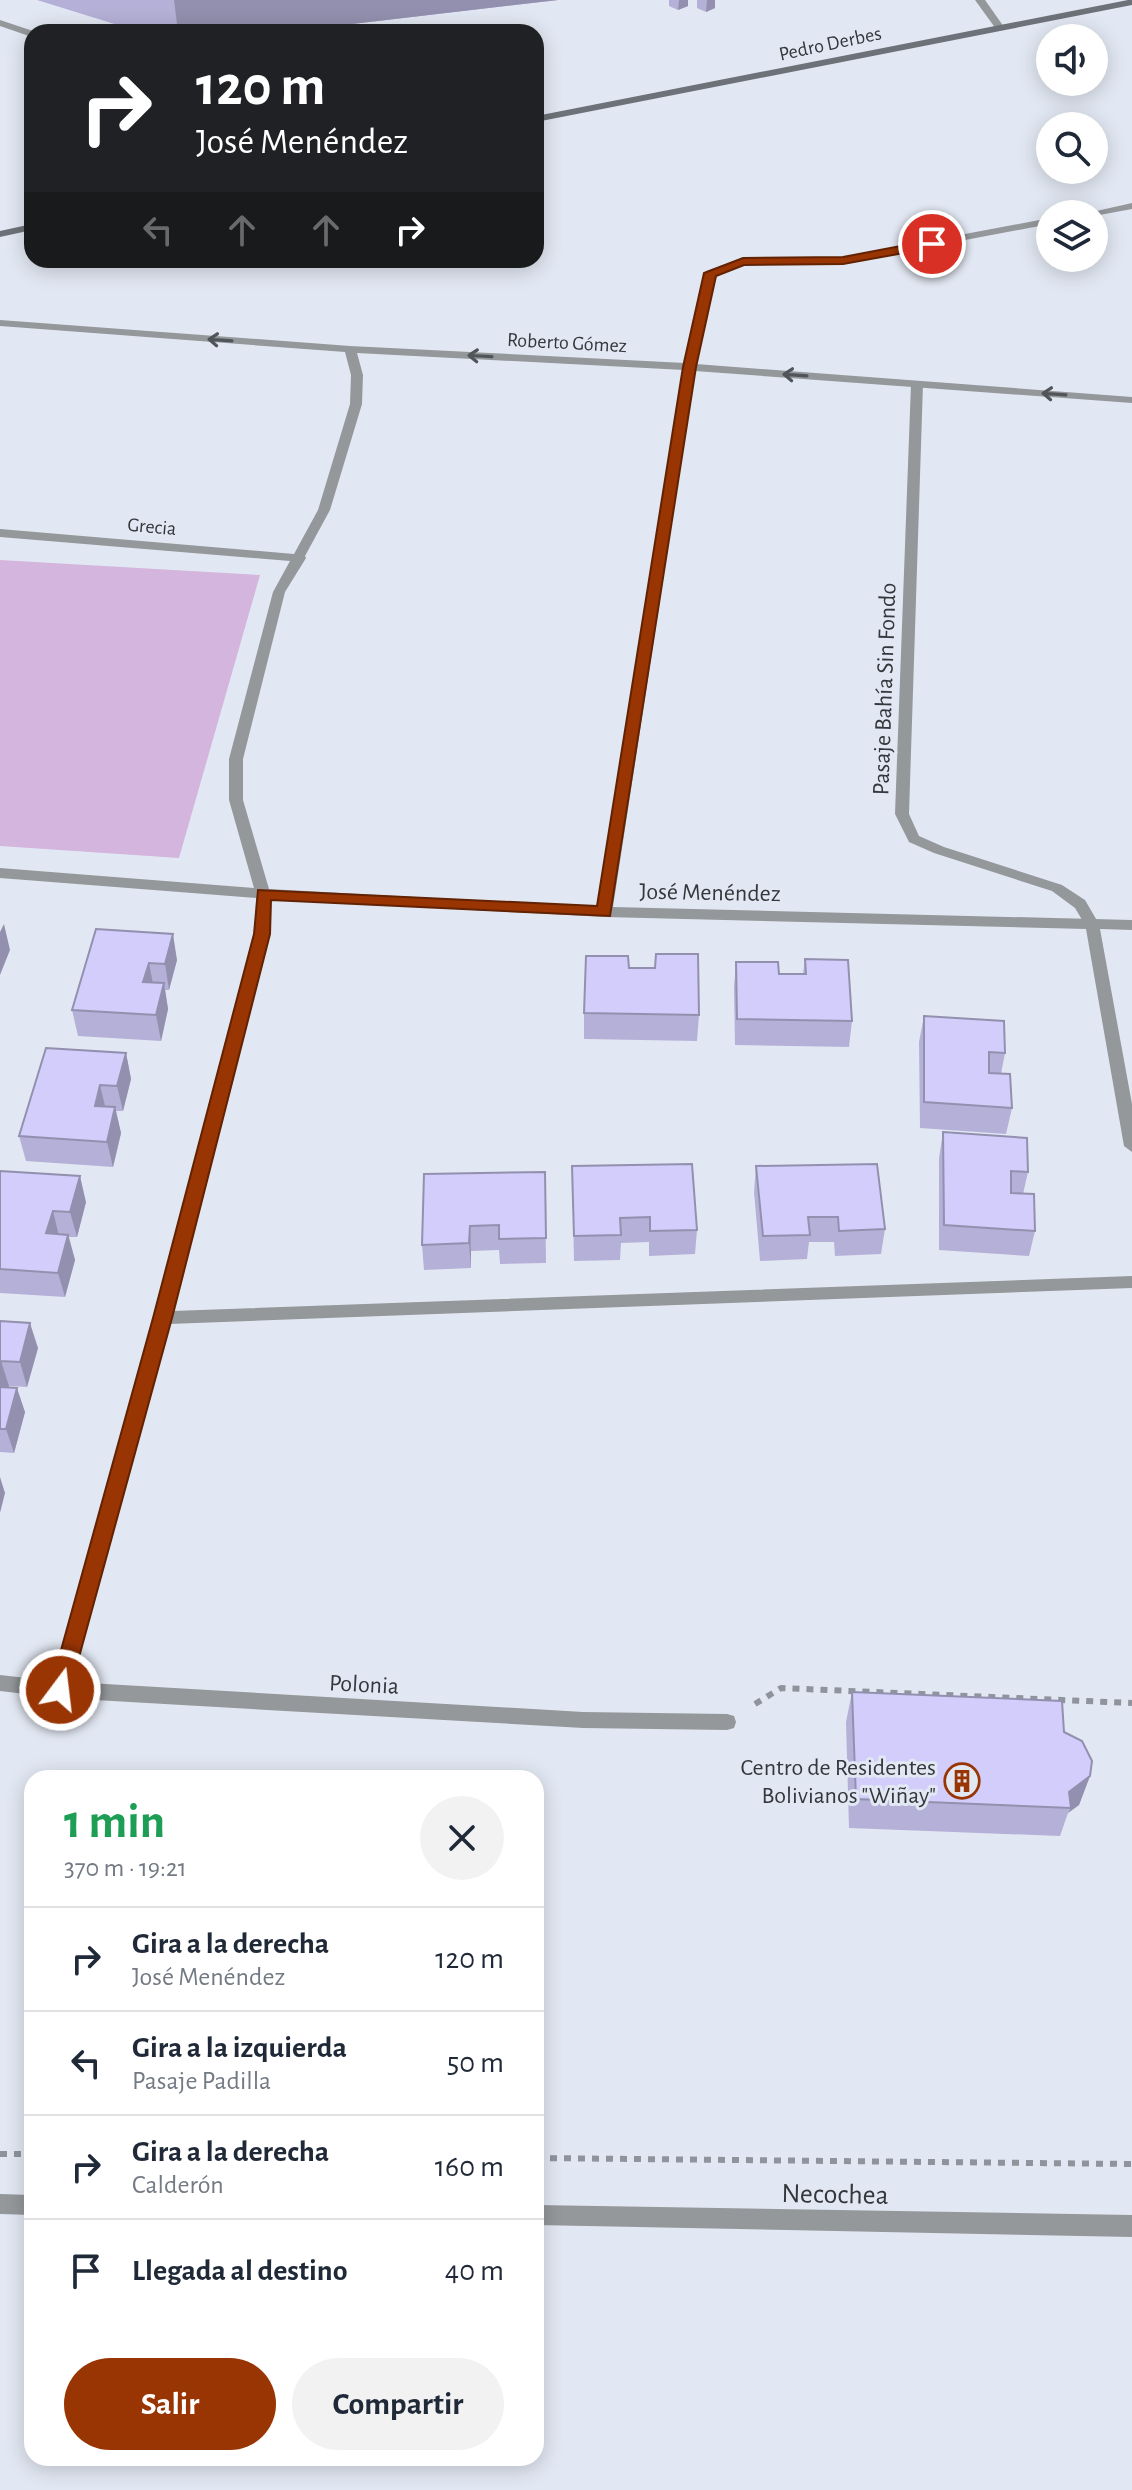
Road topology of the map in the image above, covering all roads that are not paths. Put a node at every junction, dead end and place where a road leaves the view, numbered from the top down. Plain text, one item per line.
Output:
1 (980, 0) edge
2 (1132, 2) edge
3 (0, 23) edge
4 (999, 27) junction
5 (24, 31) edge
6 (544, 117) edge
7 (1132, 206) edge
8 (1108, 210) edge
9 (1036, 224) edge
10 (24, 229) edge
11 (0, 234) edge
12 (0, 323) edge
13 (350, 349) junction
14 (690, 367) junction
15 (917, 384) junction
16 (1132, 400) edge
17 (0, 533) edge
18 (300, 558) junction
19 (0, 873) edge
20 (263, 894) junction
21 (605, 912) junction
22 (1092, 924) junction
23 (1132, 925) edge
24 (1132, 1146) edge
25 (1132, 1282) edge
26 (163, 1318) junction
27 (0, 1683) edge
28 (60, 1690) junction
29 (727, 1722) road end
30 (0, 2204) edge
31 (24, 2205) edge
32 (544, 2215) edge
33 (1132, 2226) edge

1 - 4 street
2 - 4 main road, Pedro Derbes
3 - 5 street
4 - 6 main road, Pedro Derbes
7 - 8 street
9 - 14 street
10 - 11 main road
13 -> 12 street, Roberto Gómez
14 -> 13 street, Roberto Gómez
13 - 18 street
15 -> 14 street, Roberto Gómez
14 - 21 street
16 -> 15 street, Roberto Gómez
15 - 22 street, Pasaje Bahía Sin Fondo
17 - 18 street, Grecia
18 - 20 street
19 - 20 street, José Menéndez
20 - 21 street, José Menéndez
20 - 26 street
21 - 22 street, José Menéndez
22 - 23 street, José Menéndez
22 - 24 street
25 - 26 street
26 - 28 street
27 - 28 street, Polonia
28 - 29 street, Polonia
30 - 31 street
32 - 33 street, Necochea

